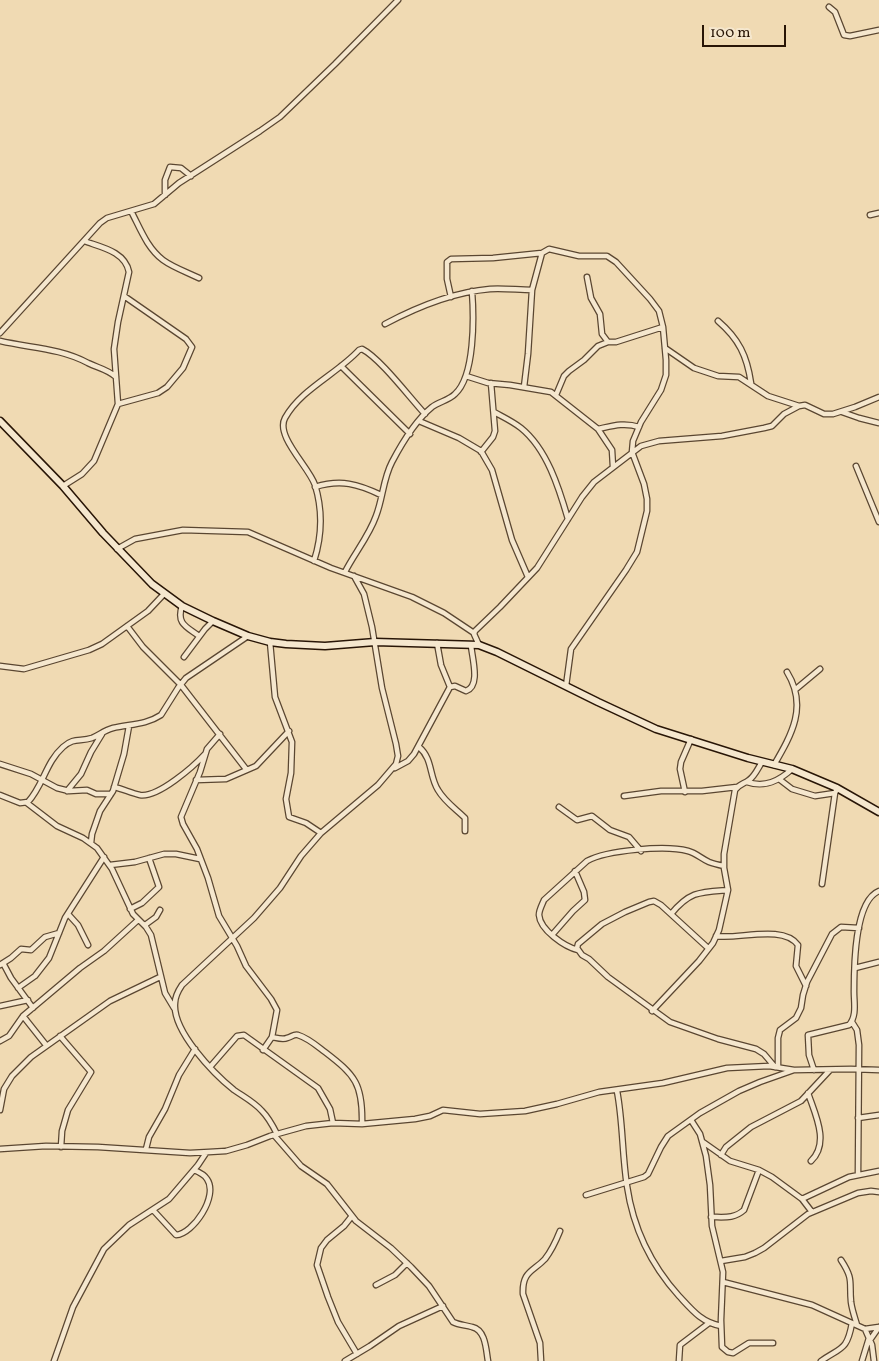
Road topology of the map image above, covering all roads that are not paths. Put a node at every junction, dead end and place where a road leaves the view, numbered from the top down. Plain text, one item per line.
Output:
1 (398, 0) edge
2 (829, 8) dead end
3 (879, 30) edge
4 (191, 176) junction
5 (165, 195) junction
6 (131, 211) junction
7 (879, 213) edge
8 (870, 214) dead end
9 (84, 241) junction
10 (542, 253) junction
11 (587, 277) dead end
12 (199, 278) dead end
13 (532, 290) junction
14 (472, 291) junction
15 (124, 296) junction
16 (451, 296) junction
17 (718, 321) dead end
18 (385, 324) dead end
19 (663, 326) junction
20 (0, 333) edge
21 (0, 341) edge
22 (608, 342) junction
23 (665, 348) junction
24 (341, 366) junction
25 (116, 376) junction
26 (466, 376) junction
27 (491, 383) junction
28 (751, 384) junction
29 (524, 387) junction
30 (556, 395) junction
31 (879, 396) edge
32 (118, 404) junction
33 (799, 406) junction
34 (494, 412) junction
35 (842, 412) junction
36 (425, 414) junction
37 (0, 421) edge
38 (419, 421) junction
39 (879, 423) edge
40 (638, 427) junction
41 (598, 429) junction
42 (410, 434) junction
43 (481, 452) junction
44 (632, 452) junction
45 (856, 466) dead end
46 (613, 467) junction
47 (63, 486) junction
48 (315, 487) junction
49 (381, 496) junction
50 (568, 519) junction
51 (879, 522) edge
52 (117, 548) junction
53 (314, 560) junction
54 (344, 572) junction
55 (354, 576) junction
56 (528, 576) junction
57 (164, 594) junction
58 (182, 606) junction
59 (213, 621) junction
60 (127, 626) junction
61 (474, 633) junction
62 (199, 636) junction
63 (248, 636) junction
64 (270, 642) junction
65 (375, 642) junction
66 (437, 643) junction
67 (475, 645) junction
68 (184, 657) dead end
69 (0, 666) edge
70 (820, 669) dead end
71 (787, 672) dead end
72 (180, 685) junction
73 (566, 686) junction
74 (450, 687) junction
75 (796, 689) junction
76 (129, 726) junction
77 (289, 731) junction
78 (102, 732) junction
79 (220, 734) junction
80 (690, 738) junction
81 (419, 748) junction
82 (206, 753) junction
83 (762, 762) junction
84 (0, 764) edge
85 (774, 765) junction
86 (246, 769) junction
87 (393, 769) junction
88 (792, 769) junction
89 (41, 779) junction
90 (779, 779) junction
91 (196, 780) junction
92 (747, 782) junction
93 (737, 786) junction
94 (114, 787) junction
95 (67, 790) junction
96 (836, 791) junction
97 (685, 792) junction
98 (111, 794) junction
99 (0, 795) edge
100 (624, 796) dead end
101 (27, 803) junction
102 (559, 807) dead end
103 (879, 812) edge
104 (465, 831) dead end
105 (321, 833) junction
106 (91, 843) junction
107 (641, 850) junction
108 (104, 857) junction
109 (149, 858) junction
110 (200, 859) junction
111 (110, 865) junction
112 (724, 866) junction
113 (576, 871) junction
114 (822, 884) dead end
115 (728, 890) junction
116 (879, 891) edge
117 (130, 909) junction
118 (160, 910) dead end
119 (68, 914) junction
120 (671, 914) junction
121 (138, 920) junction
122 (145, 925) junction
123 (859, 928) junction
124 (59, 933) junction
125 (552, 935) junction
126 (716, 936) junction
127 (233, 939) junction
128 (88, 944) dead end
129 (708, 948) junction
130 (578, 950) junction
131 (879, 962) edge
132 (2, 964) edge
133 (855, 968) junction
134 (160, 977) junction
135 (806, 986) junction
136 (18, 988) junction
137 (28, 1000) junction
138 (0, 1006) edge
139 (33, 1008) junction
140 (175, 1009) junction
141 (652, 1011) junction
142 (23, 1016) junction
143 (852, 1022) junction
144 (60, 1036) junction
145 (272, 1037) junction
146 (0, 1042) edge
147 (46, 1045) junction
148 (195, 1049) junction
149 (263, 1050) junction
150 (210, 1067) junction
151 (776, 1067) junction
152 (858, 1069) junction
153 (794, 1070) junction
154 (814, 1070) junction
155 (830, 1070) junction
156 (879, 1070) edge
157 (617, 1090) junction
158 (808, 1093) junction
159 (0, 1110) edge
160 (879, 1115) edge
161 (858, 1118) junction
162 (691, 1120) junction
163 (333, 1123) junction
164 (362, 1124) junction
165 (275, 1134) junction
166 (703, 1142) junction
167 (62, 1146) junction
168 (0, 1149) edge
169 (146, 1149) junction
170 (206, 1152) junction
171 (721, 1154) junction
172 (811, 1162) dead end
173 (194, 1170) junction
174 (759, 1170) junction
175 (879, 1171) edge
176 (858, 1175) junction
177 (626, 1184) junction
178 (879, 1192) edge
179 (586, 1195) dead end
180 (802, 1199) junction
181 (153, 1210) junction
182 (812, 1212) junction
183 (352, 1216) junction
184 (711, 1217) junction
185 (560, 1231) dead end
186 (841, 1260) dead end
187 (721, 1261) junction
188 (407, 1263) junction
189 (723, 1282) junction
190 (376, 1285) dead end
191 (443, 1306) junction
192 (709, 1323) junction
193 (855, 1324) junction
194 (721, 1326) junction
195 (879, 1327) edge
196 (865, 1329) junction
197 (870, 1338) junction
198 (773, 1343) dead end
199 (357, 1354) junction
200 (54, 1361) edge
201 (345, 1361) edge
202 (488, 1361) edge
203 (541, 1361) edge
204 (679, 1361) edge
205 (821, 1361) edge
206 (862, 1361) edge
207 (874, 1361) edge

1 - 4 street
2 - 3 street
4 - 5 street
4 - 5 street
5 - 6 street
6 - 9 street
6 - 12 street
7 - 8 street
9 - 15 street
9 - 20 street
10 - 13 street
10 - 16 street
10 - 19 street
11 - 22 street
13 - 14 street
13 - 29 street
14 - 16 street
14 - 26 street
15 - 25 street
15 - 32 street
16 - 18 street
17 - 28 street
19 - 22 street
19 - 23 street
21 - 25 street
22 - 30 street
23 - 28 street
23 - 40 street
24 - 36 street
24 - 42 street
24 - 48 street
25 - 32 street
26 - 27 street
26 - 36 street
27 - 29 street
27 - 34 street
28 - 33 street
29 - 30 street
30 - 41 street
31 - 35 street
32 - 47 street
33 - 35 street
33 - 44 street
34 - 43 street
34 - 50 street
35 - 39 street
36 - 38 street
37 - 47 street
38 - 42 street
38 - 43 street
40 - 41 street
40 - 44 street
41 - 46 street
42 - 49 street
43 - 56 street
44 - 46 street
44 - 73 street
45 - 51 street
46 - 50 street
47 - 52 street
48 - 49 street
48 - 53 street
49 - 54 street
50 - 56 street
52 - 53 street
52 - 57 street
53 - 54 street
54 - 55 street
55 - 61 street
55 - 65 street
56 - 61 street
57 - 58 street
57 - 60 street
58 - 59 street
58 - 62 street
59 - 62 street
59 - 63 street
60 - 69 street
60 - 72 street
61 - 67 street
62 - 68 street
63 - 64 street
63 - 72 street
64 - 65 street
64 - 77 street
65 - 66 street
65 - 87 street
66 - 67 street
66 - 74 street
67 - 73 street
67 - 74 street
70 - 75 street
71 - 75 street
72 - 76 street
72 - 79 street
73 - 80 street
74 - 81 street
75 - 85 street
76 - 78 street
76 - 94 street
77 - 86 street
77 - 105 street
78 - 89 street
78 - 95 street
79 - 82 street
79 - 86 street
80 - 83 street
80 - 97 street
81 - 87 street
81 - 104 street
82 - 91 street
82 - 94 street
83 - 85 street
83 - 92 street
84 - 89 street
85 - 88 street
86 - 91 street
87 - 105 street
88 - 90 street
88 - 96 street
89 - 95 street
89 - 101 street
90 - 92 street
90 - 96 street
91 - 110 street
92 - 93 street
93 - 97 street
93 - 112 street
94 - 98 street
95 - 98 street
96 - 103 street
96 - 114 street
97 - 100 street
98 - 106 street
99 - 101 street
101 - 106 street
102 - 107 street
105 - 127 street
106 - 108 street
107 - 112 street
107 - 113 street
108 - 111 street
108 - 119 street
109 - 110 street
109 - 111 street
109 - 117 street
110 - 127 street
111 - 117 street
112 - 115 street
113 - 125 street
113 - 125 street
115 - 120 street
115 - 126 street
116 - 123 street
117 - 121 street
118 - 122 street
119 - 124 street
119 - 128 street
120 - 129 street
120 - 130 street
121 - 122 street
121 - 139 street
122 - 134 street
123 - 133 street
123 - 135 street
124 - 132 street
124 - 136 street
125 - 130 street
126 - 129 street
126 - 135 street
127 - 140 street
127 - 145 street
129 - 141 street
130 - 141 street
131 - 133 street
132 - 136 street
133 - 143 street
134 - 140 street
134 - 144 street
135 - 151 street
136 - 137 street
137 - 138 street
137 - 139 street
139 - 142 street
140 - 148 street
141 - 151 street
142 - 146 street
142 - 147 street
143 - 152 street
143 - 154 street
144 - 147 street
144 - 167 street
145 - 149 street
145 - 164 street
147 - 159 street
148 - 150 street
148 - 169 street
149 - 150 street
149 - 163 street
150 - 165 street
151 - 153 street
151 - 157 street
152 - 155 street
152 - 156 street
152 - 161 street
153 - 154 street
153 - 162 street
154 - 155 street
155 - 158 street
157 - 164 street
157 - 177 street
158 - 171 street
158 - 172 street
160 - 161 street
161 - 176 street
162 - 166 street
162 - 177 street
163 - 164 street
163 - 165 street
165 - 170 street
165 - 183 street
166 - 171 street
166 - 184 street
167 - 168 street
167 - 169 street
169 - 170 street
170 - 173 street
171 - 174 street
173 - 181 street
173 - 181 street
174 - 180 street
174 - 184 street
175 - 176 street
176 - 180 street
177 - 179 street
177 - 192 street
178 - 182 street
180 - 182 street
181 - 200 street
182 - 187 street
183 - 188 street
183 - 199 street
184 - 187 street
185 - 203 street
186 - 193 street
187 - 189 street
188 - 190 street
188 - 191 street
189 - 193 street
189 - 194 street
191 - 199 street
191 - 202 street
192 - 194 street
192 - 204 street
193 - 196 street
193 - 205 street
194 - 198 street
195 - 196 street
195 - 197 street
196 - 197 street
197 - 206 street
197 - 207 street
199 - 201 street

